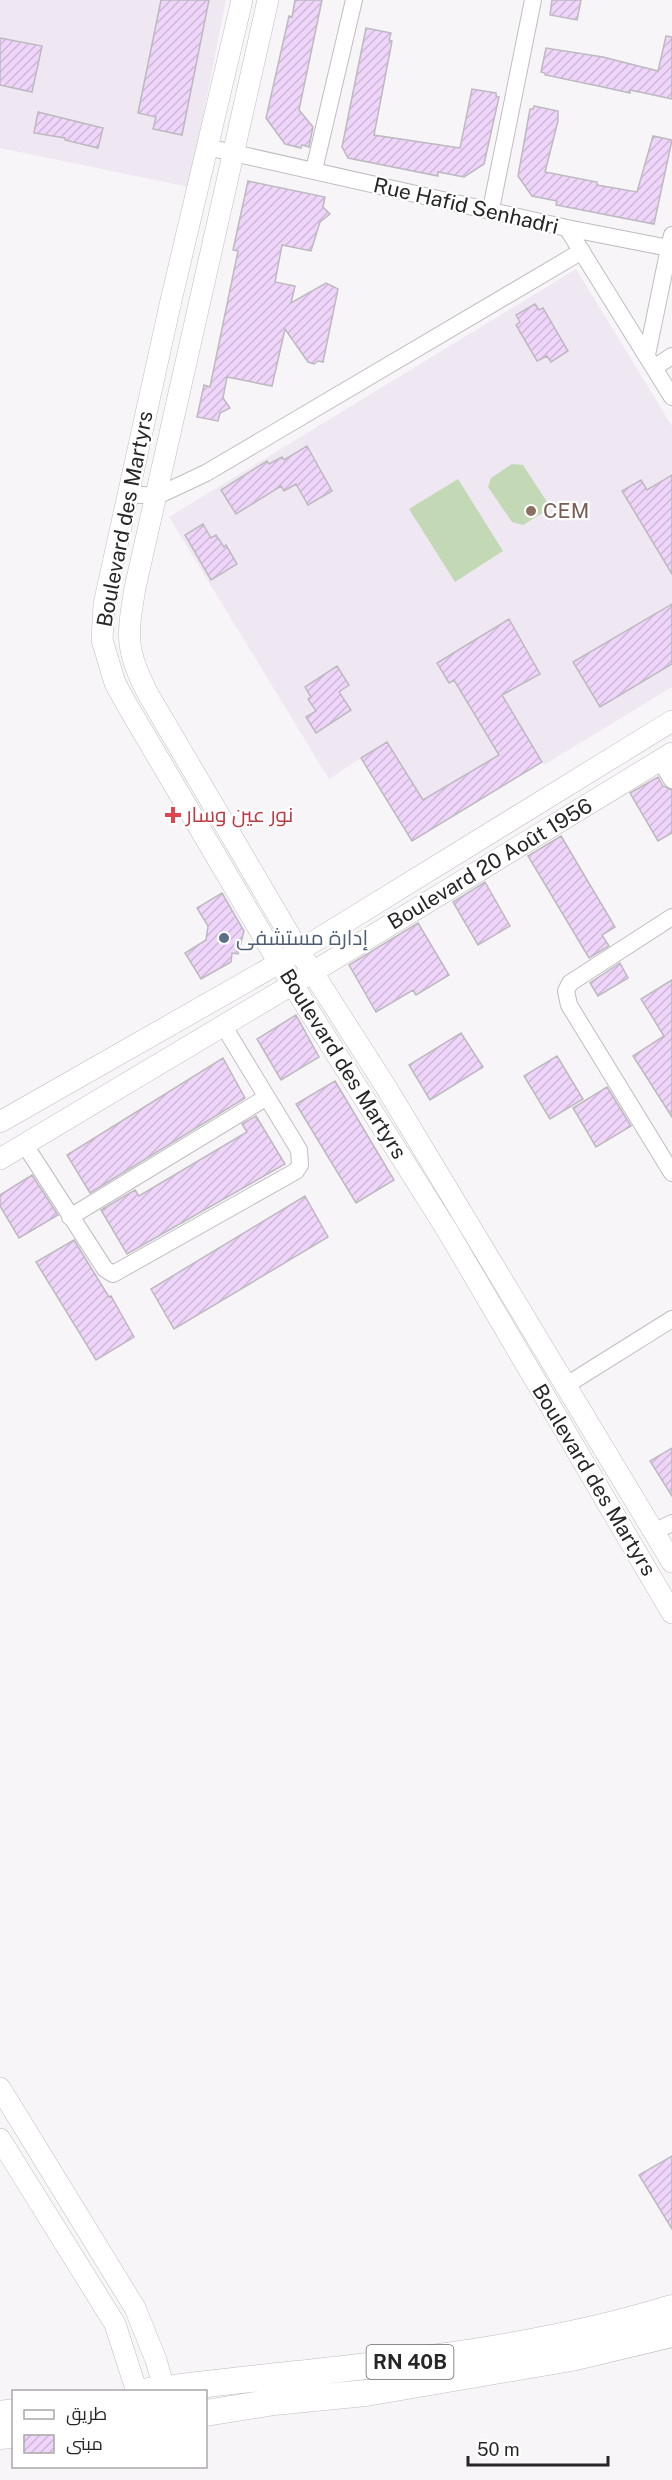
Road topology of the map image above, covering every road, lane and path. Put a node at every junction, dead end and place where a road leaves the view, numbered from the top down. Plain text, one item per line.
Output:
1 (242, 0) edge
2 (268, 0) edge
3 (354, 0) edge
4 (533, 0) edge
5 (207, 147) junction
6 (234, 153) junction
7 (314, 170) junction
8 (491, 209) junction
9 (567, 228) junction
10 (671, 241) edge
11 (582, 251) junction
12 (672, 356) edge
13 (651, 361) junction
14 (672, 397) edge
15 (127, 494) junction
16 (157, 496) junction
17 (672, 721) edge
18 (666, 756) edge
19 (672, 780) edge
20 (672, 917) edge
21 (299, 951) junction
22 (279, 963) junction
23 (313, 972) junction
24 (292, 983) junction
25 (223, 1024) junction
26 (267, 1097) junction
27 (0, 1122) edge
28 (25, 1145) junction
29 (0, 1159) edge
30 (672, 1173) edge
31 (70, 1217) junction
32 (672, 1319) edge
33 (565, 1386) junction
34 (663, 1527) edge
35 (672, 1562) edge
36 (672, 1613) edge
37 (0, 2088) edge
38 (0, 2139) edge
39 (672, 2308) edge
40 (672, 2334) edge
41 (137, 2390) edge
42 (158, 2390) edge
43 (167, 2390) edge
44 (207, 2413) edge

1 - 5 street, Boulevard des Martyrs
2 - 6 street, Boulevard des Martyrs
3 - 7 street
4 - 8 street
5 - 6 street, Rue Hafid Senhadri
5 - 15 street, Boulevard des Martyrs
6 - 7 street, Rue Hafid Senhadri
6 - 16 street, Boulevard des Martyrs
7 - 8 street, Rue Hafid Senhadri
8 - 9 street, Rue Hafid Senhadri
9 - 10 street
9 - 11 street, Rue Hafid Senhadri
10 - 13 street
11 - 13 street, Rue Hafid Senhadri
11 - 16 street
12 - 13 street
13 - 14 street, Rue Hafid Senhadri
15 - 16 street
15 - 22 street, Boulevard des Martyrs
16 - 21 street, Boulevard des Martyrs
17 - 21 street, Boulevard 20 Août 1956
18 - 19 street
18 - 23 street, Boulevard 20 Août 1956
20 - 30 street
21 - 22 street, Boulevard 20 Août 1956
21 - 23 street, Boulevard des Martyrs
22 - 24 street, Boulevard des Martyrs
22 - 27 street, Boulevard 20 Août 1956
23 - 24 street, Boulevard 20 Août 1956
23 - 33 street, Boulevard des Martyrs
24 - 25 street, Boulevard 20 Août 1956
24 - 36 street, Boulevard des Martyrs
25 - 26 street
25 - 28 street, Boulevard 20 Août 1956
26 - 31 street
26 - 31 street
28 - 29 street, Boulevard 20 Août 1956
28 - 31 street
32 - 33 street
33 - 34 street, Boulevard des Martyrs
34 - 35 street, Boulevard des Martyrs
37 - 42 street
38 - 41 street
39 - 43 main road, RN 40B
40 - 44 main road, RN 40B

